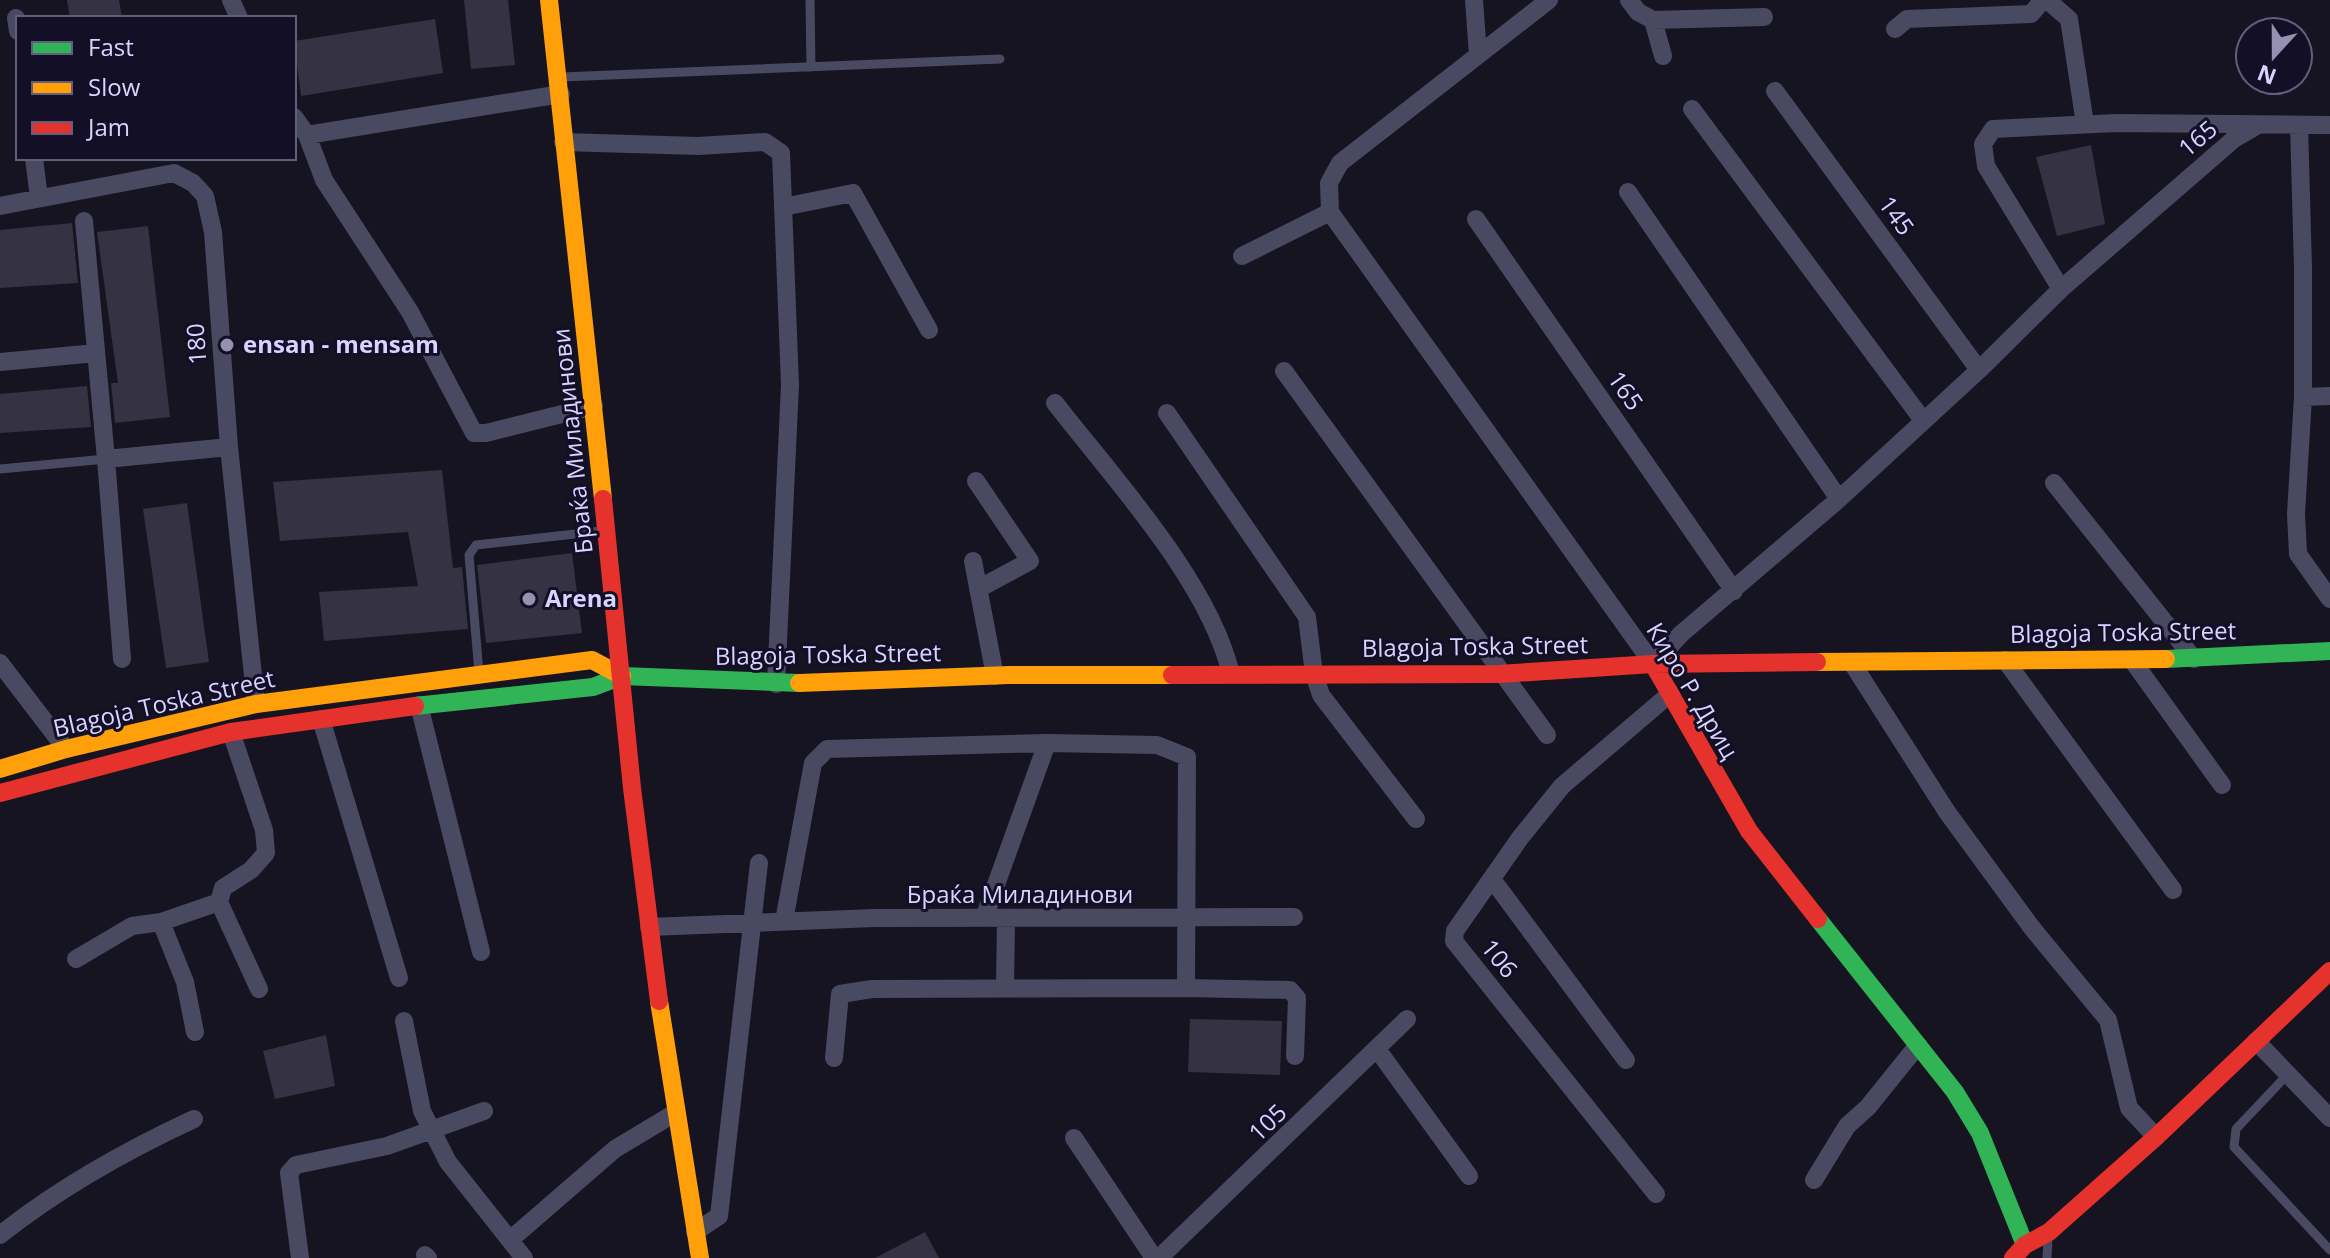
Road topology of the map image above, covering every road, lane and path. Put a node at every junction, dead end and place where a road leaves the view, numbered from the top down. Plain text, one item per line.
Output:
1 (549, 0) edge
2 (810, 0) edge
3 (1474, 0) edge
4 (1549, 0) edge
5 (1629, 0) edge
6 (2045, 0) edge
7 (1764, 17) dead end
8 (1653, 20) junction
9 (1895, 29) dead end
10 (1478, 55) junction
11 (1663, 56) dead end
12 (1000, 59) dead end
13 (811, 67) junction
14 (560, 86) junction
15 (1775, 91) dead end
16 (1692, 109) dead end
17 (296, 120) edge
18 (2085, 124) junction
19 (2258, 125) junction
20 (2299, 125) junction
21 (2330, 125) edge
22 (307, 135) junction
23 (563, 142) junction
24 (34, 160) edge
25 (1628, 192) dead end
26 (39, 198) junction
27 (0, 206) edge
28 (783, 207) junction
29 (1330, 212) junction
30 (1476, 219) dead end
31 (84, 221) dead end
32 (1242, 256) dead end
33 (2061, 289) junction
34 (929, 330) dead end
35 (96, 353) junction
36 (0, 362) edge
37 (1979, 370) junction
38 (1284, 371) dead end
39 (2330, 396) edge
40 (2303, 397) junction
41 (1055, 403) dead end
42 (594, 406) junction
43 (1167, 413) dead end
44 (1922, 419) junction
45 (229, 447) junction
46 (106, 459) junction
47 (0, 469) edge
48 (976, 481) dead end
49 (2054, 483) dead end
50 (1839, 499) junction
51 (606, 530) junction
52 (973, 561) dead end
53 (978, 589) junction
54 (1734, 591) junction
55 (2330, 599) edge
56 (2330, 651) edge
57 (122, 659) dead end
58 (2194, 659) junction
59 (2005, 660) junction
60 (2132, 660) junction
61 (0, 663) edge
62 (1852, 663) junction
63 (1653, 664) junction
64 (1231, 674) junction
65 (1314, 674) junction
66 (1499, 674) junction
67 (479, 676) junction
68 (622, 676) junction
69 (995, 676) junction
70 (776, 684) junction
71 (1671, 693) junction
72 (256, 704) junction
73 (419, 705) junction
74 (321, 719) junction
75 (231, 732) junction
76 (1547, 735) dead end
77 (1047, 743) junction
78 (66, 749) junction
79 (0, 769) edge
80 (2222, 785) dead end
81 (0, 793) edge
82 (1416, 819) dead end
83 (759, 863) dead end
84 (1492, 879) junction
85 (2173, 890) dead end
86 (219, 902) junction
87 (1294, 917) dead end
88 (984, 918) junction
89 (1006, 919) junction
90 (1188, 919) junction
91 (754, 921) junction
92 (784, 921) junction
93 (161, 922) junction
94 (649, 927) junction
95 (481, 952) dead end
96 (76, 959) dead end
97 (2330, 971) edge
98 (399, 978) dead end
99 (1005, 987) junction
100 (1186, 988) junction
101 (259, 989) dead end
102 (1407, 1019) dead end
103 (404, 1021) dead end
104 (195, 1032) dead end
105 (2256, 1041) junction
106 (1918, 1045) junction
107 (1377, 1049) junction
108 (1295, 1056) dead end
109 (834, 1058) dead end
110 (1626, 1060) dead end
111 (2287, 1075) junction
112 (484, 1111) dead end
113 (675, 1113) junction
114 (2330, 1118) edge
115 (194, 1119) dead end
116 (432, 1129) junction
117 (2156, 1137) junction
118 (1074, 1138) dead end
119 (1469, 1176) dead end
120 (1814, 1180) dead end
121 (1656, 1194) dead end
122 (695, 1232) junction
123 (2049, 1232) junction
124 (0, 1235) edge
125 (510, 1240) junction
126 (2330, 1250) edge
127 (2019, 1251) edge
128 (300, 1258) edge
129 (524, 1258) edge
130 (700, 1258) edge
131 (1156, 1258) edge
132 (2047, 1258) edge

1 - 14 street, Браќа Миладинови
2 - 13 lane
3 - 10 street
4 - 10 street
5 - 8 street
6 - 9 street
6 - 18 street
7 - 8 street
8 - 11 street
10 - 29 street
12 - 13 lane
13 - 14 lane
14 - 22 street
14 - 23 street, Браќа Миладинови
15 - 37 street, 145
16 - 44 street
17 - 22 street
18 - 19 street
18 - 33 street
19 - 20 street
19 - 33 street, 165
20 - 21 street
20 - 40 street
22 - 42 street
23 - 28 street
23 - 42 street, Браќа Миладинови
24 - 26 street
25 - 50 street
26 - 27 street, 180
26 - 45 street, 180
28 - 34 street
28 - 70 street
29 - 32 street
29 - 63 street, Киро Р. Дриц
30 - 54 street, 165
31 - 35 street
33 - 37 street, 165
35 - 36 street
35 - 46 street
37 - 44 street, 165
38 - 66 street
39 - 40 street
40 - 55 street
41 - 64 street
42 - 51 street, Браќа Миладинови
43 - 65 street
44 - 50 street, 165
45 - 46 street
45 - 72 street, 180
46 - 47 lane
46 - 57 street
48 - 53 street
49 - 58 street
50 - 54 street, 165
51 - 67 lane
51 - 68 street, Браќа Миладинови
52 - 53 street
53 - 69 street
54 - 63 street, 165
56 - 58 street, Blagoja Toska Street
58 - 60 street, Blagoja Toska Street
59 - 60 street, Blagoja Toska Street
59 - 62 street, Blagoja Toska Street
59 - 85 street
60 - 80 street
61 - 78 street
62 - 63 street, Blagoja Toska Street
62 - 117 street
63 - 66 street, Blagoja Toska Street
63 - 71 street, Киро Р. Дриц
64 - 65 street, Blagoja Toska Street
64 - 69 street, Blagoja Toska Street
65 - 66 street, Blagoja Toska Street
65 - 82 street
66 - 76 street
67 - 68 street, Blagoja Toska Street
67 - 72 street, Blagoja Toska Street
68 - 70 street, Blagoja Toska Street
68 - 73 street, Blagoja Toska Street
68 - 94 street, Браќа Миладинови
69 - 70 street, Blagoja Toska Street
71 - 84 street, 106
71 - 106 street, Киро Р. Дриц
72 - 78 street, Blagoja Toska Street
73 - 74 street, Blagoja Toska Street
73 - 95 street
74 - 75 street, Blagoja Toska Street
74 - 98 street
75 - 81 street, Blagoja Toska Street
75 - 86 street
77 - 88 street
77 - 90 street
77 - 92 street
78 - 79 street, Blagoja Toska Street
83 - 91 street
84 - 110 street
84 - 121 street, 106
86 - 93 street
86 - 101 street
87 - 90 street, Браќа Миладинови
88 - 89 street, Браќа Миладинови
88 - 92 street, Браќа Миладинови
89 - 90 street, Браќа Миладинови
89 - 99 street
90 - 100 street
91 - 92 street, Браќа Миладинови
91 - 94 street, Браќа Миладинови
91 - 122 street
93 - 96 street
93 - 104 street
94 - 113 street, Браќа Миладинови
97 - 105 street
99 - 100 street
99 - 109 street
100 - 108 street
102 - 107 street, 105
103 - 116 street
105 - 111 street
105 - 117 street
106 - 120 street
106 - 127 street, Киро Р. Дриц
107 - 119 street
107 - 131 street, 105
111 - 114 street
111 - 126 lane
112 - 116 street
113 - 122 street, Браќа Миладинови
113 - 125 street
115 - 124 street
116 - 125 street
116 - 128 street
117 - 123 street
118 - 131 street
122 - 130 street, Браќа Миладинови
123 - 127 street
123 - 132 lane
125 - 129 street

